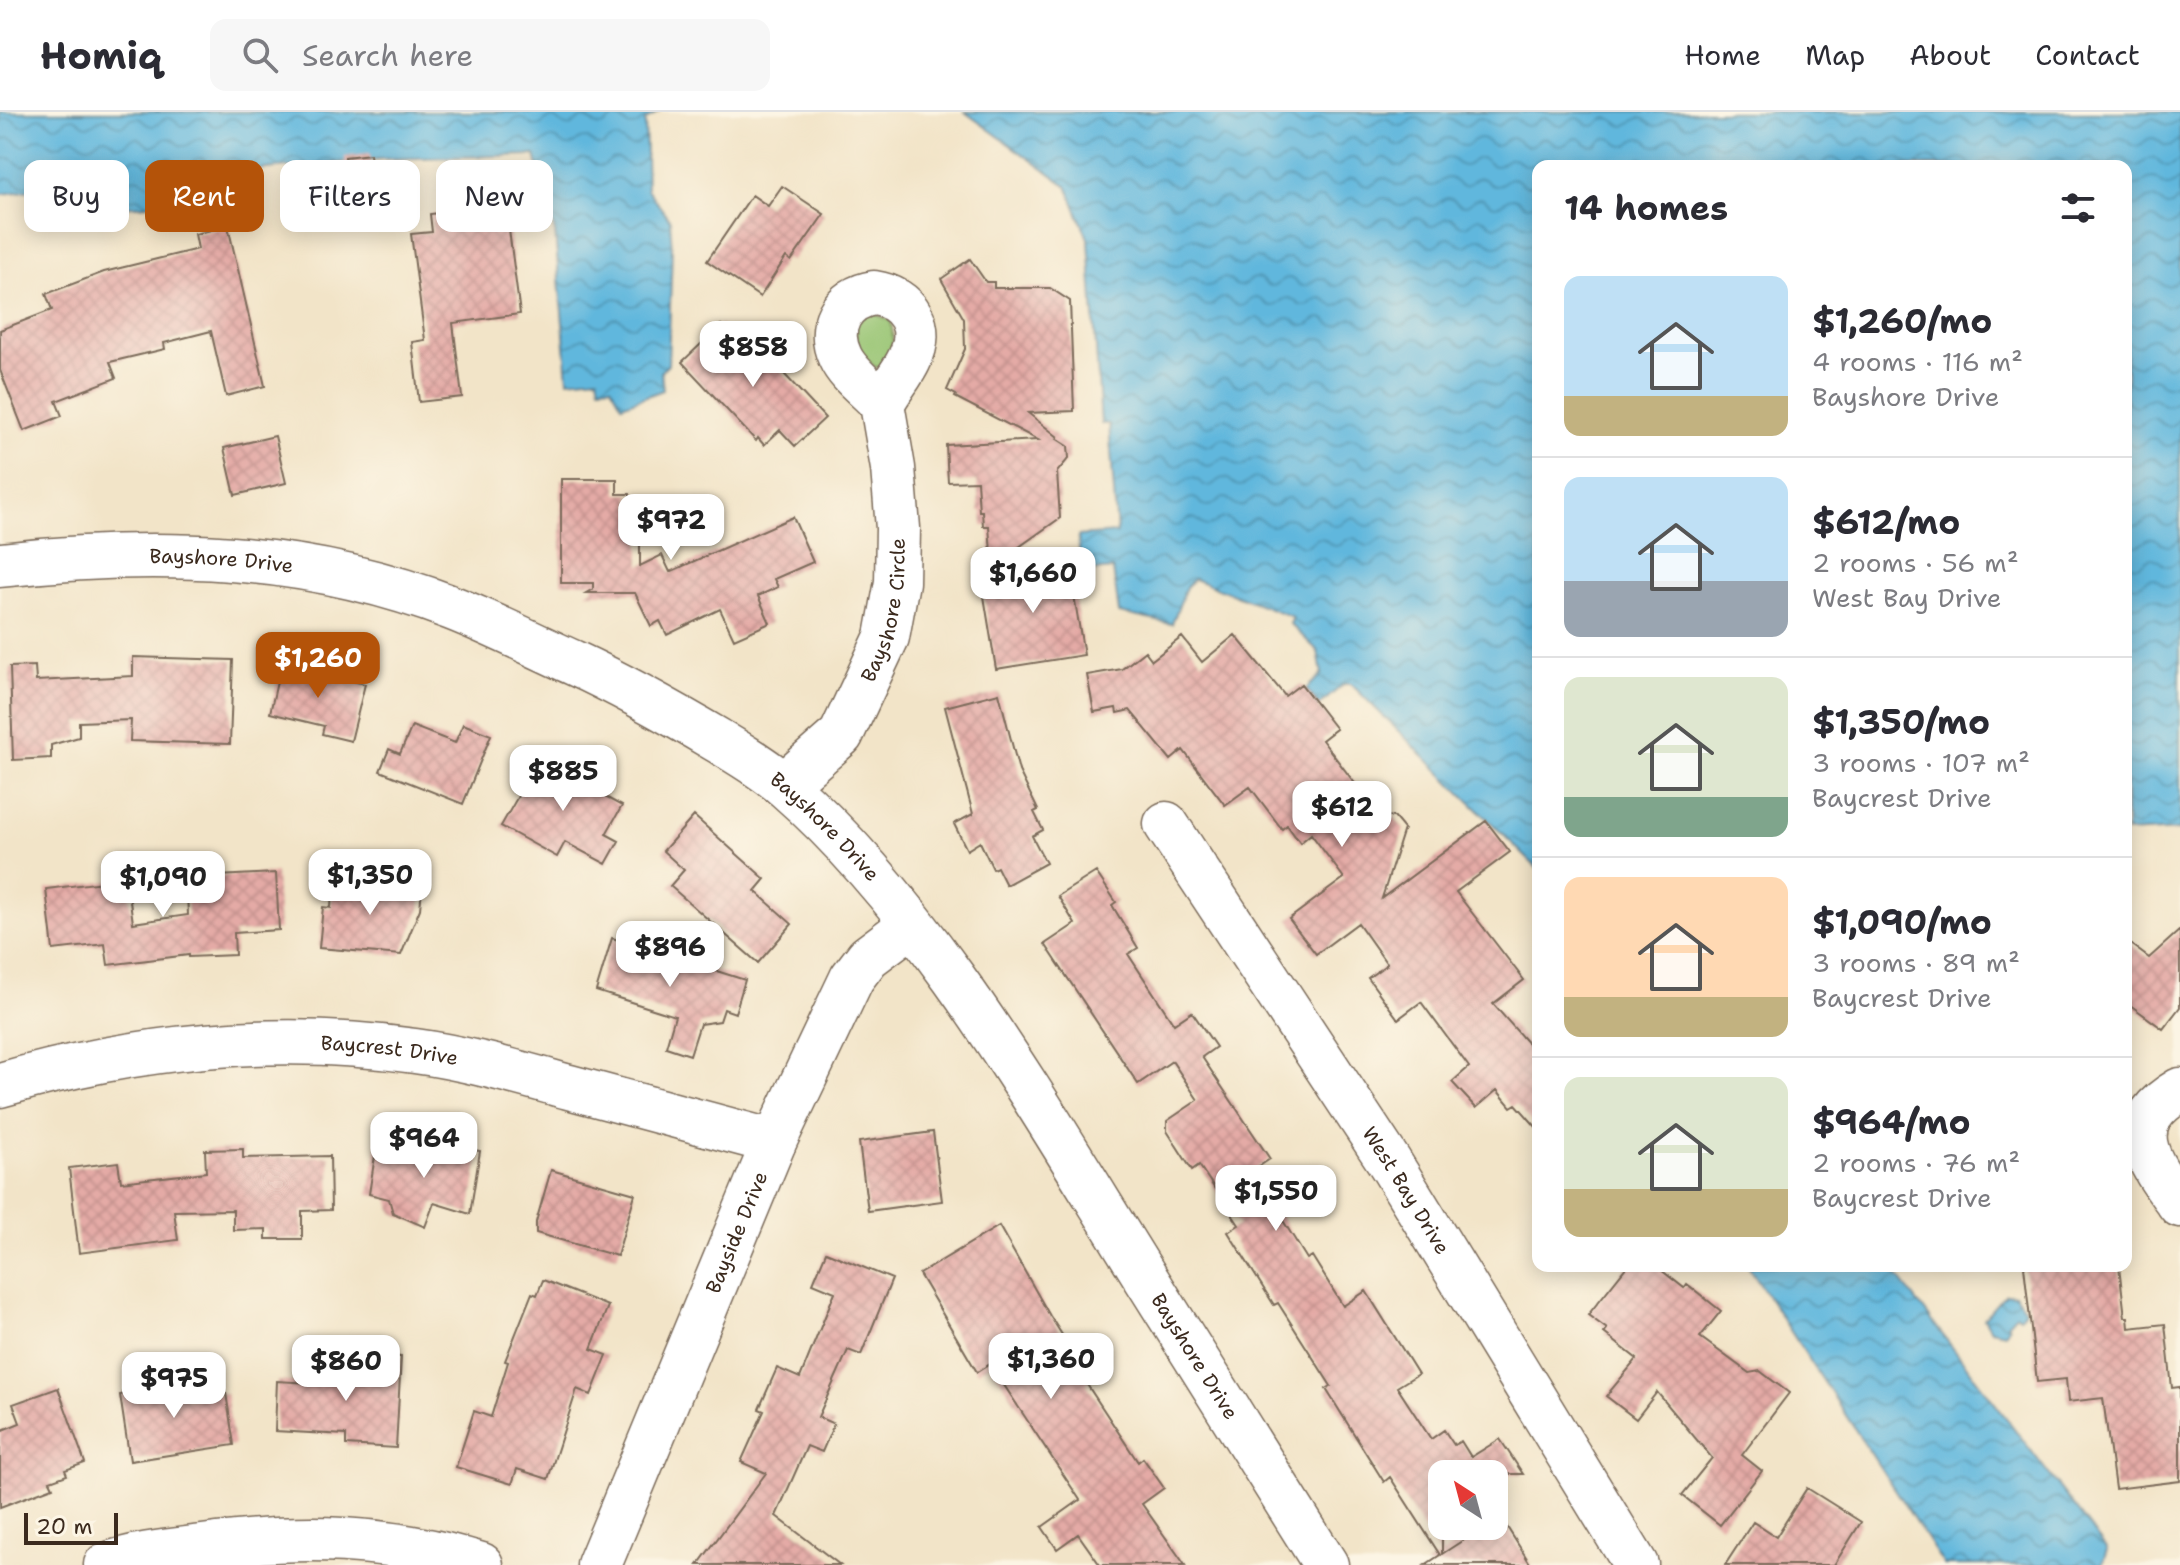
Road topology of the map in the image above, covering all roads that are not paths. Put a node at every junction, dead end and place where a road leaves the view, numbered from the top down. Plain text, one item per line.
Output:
1 (882, 404) dead end
2 (0, 565) edge
3 (784, 785) junction
4 (1166, 824) dead end
5 (912, 924) junction
6 (0, 1085) edge
7 (2180, 1090) edge
8 (2136, 1125) edge
9 (774, 1142) junction
10 (2180, 1205) edge
11 (106, 1565) edge
12 (481, 1565) edge
13 (599, 1565) edge
14 (1326, 1565) edge
15 (1636, 1565) edge

1 - 3 street, Bayshore Circle
2 - 3 street, Bayshore Drive
3 - 5 street, Bayshore Drive
4 - 15 street, West Bay Drive
5 - 9 street, Bayside Drive
5 - 14 street, Bayshore Drive
6 - 9 street, Baycrest Drive
7 - 8 street
8 - 10 street
9 - 13 street, Bayside Drive
11 - 12 street

